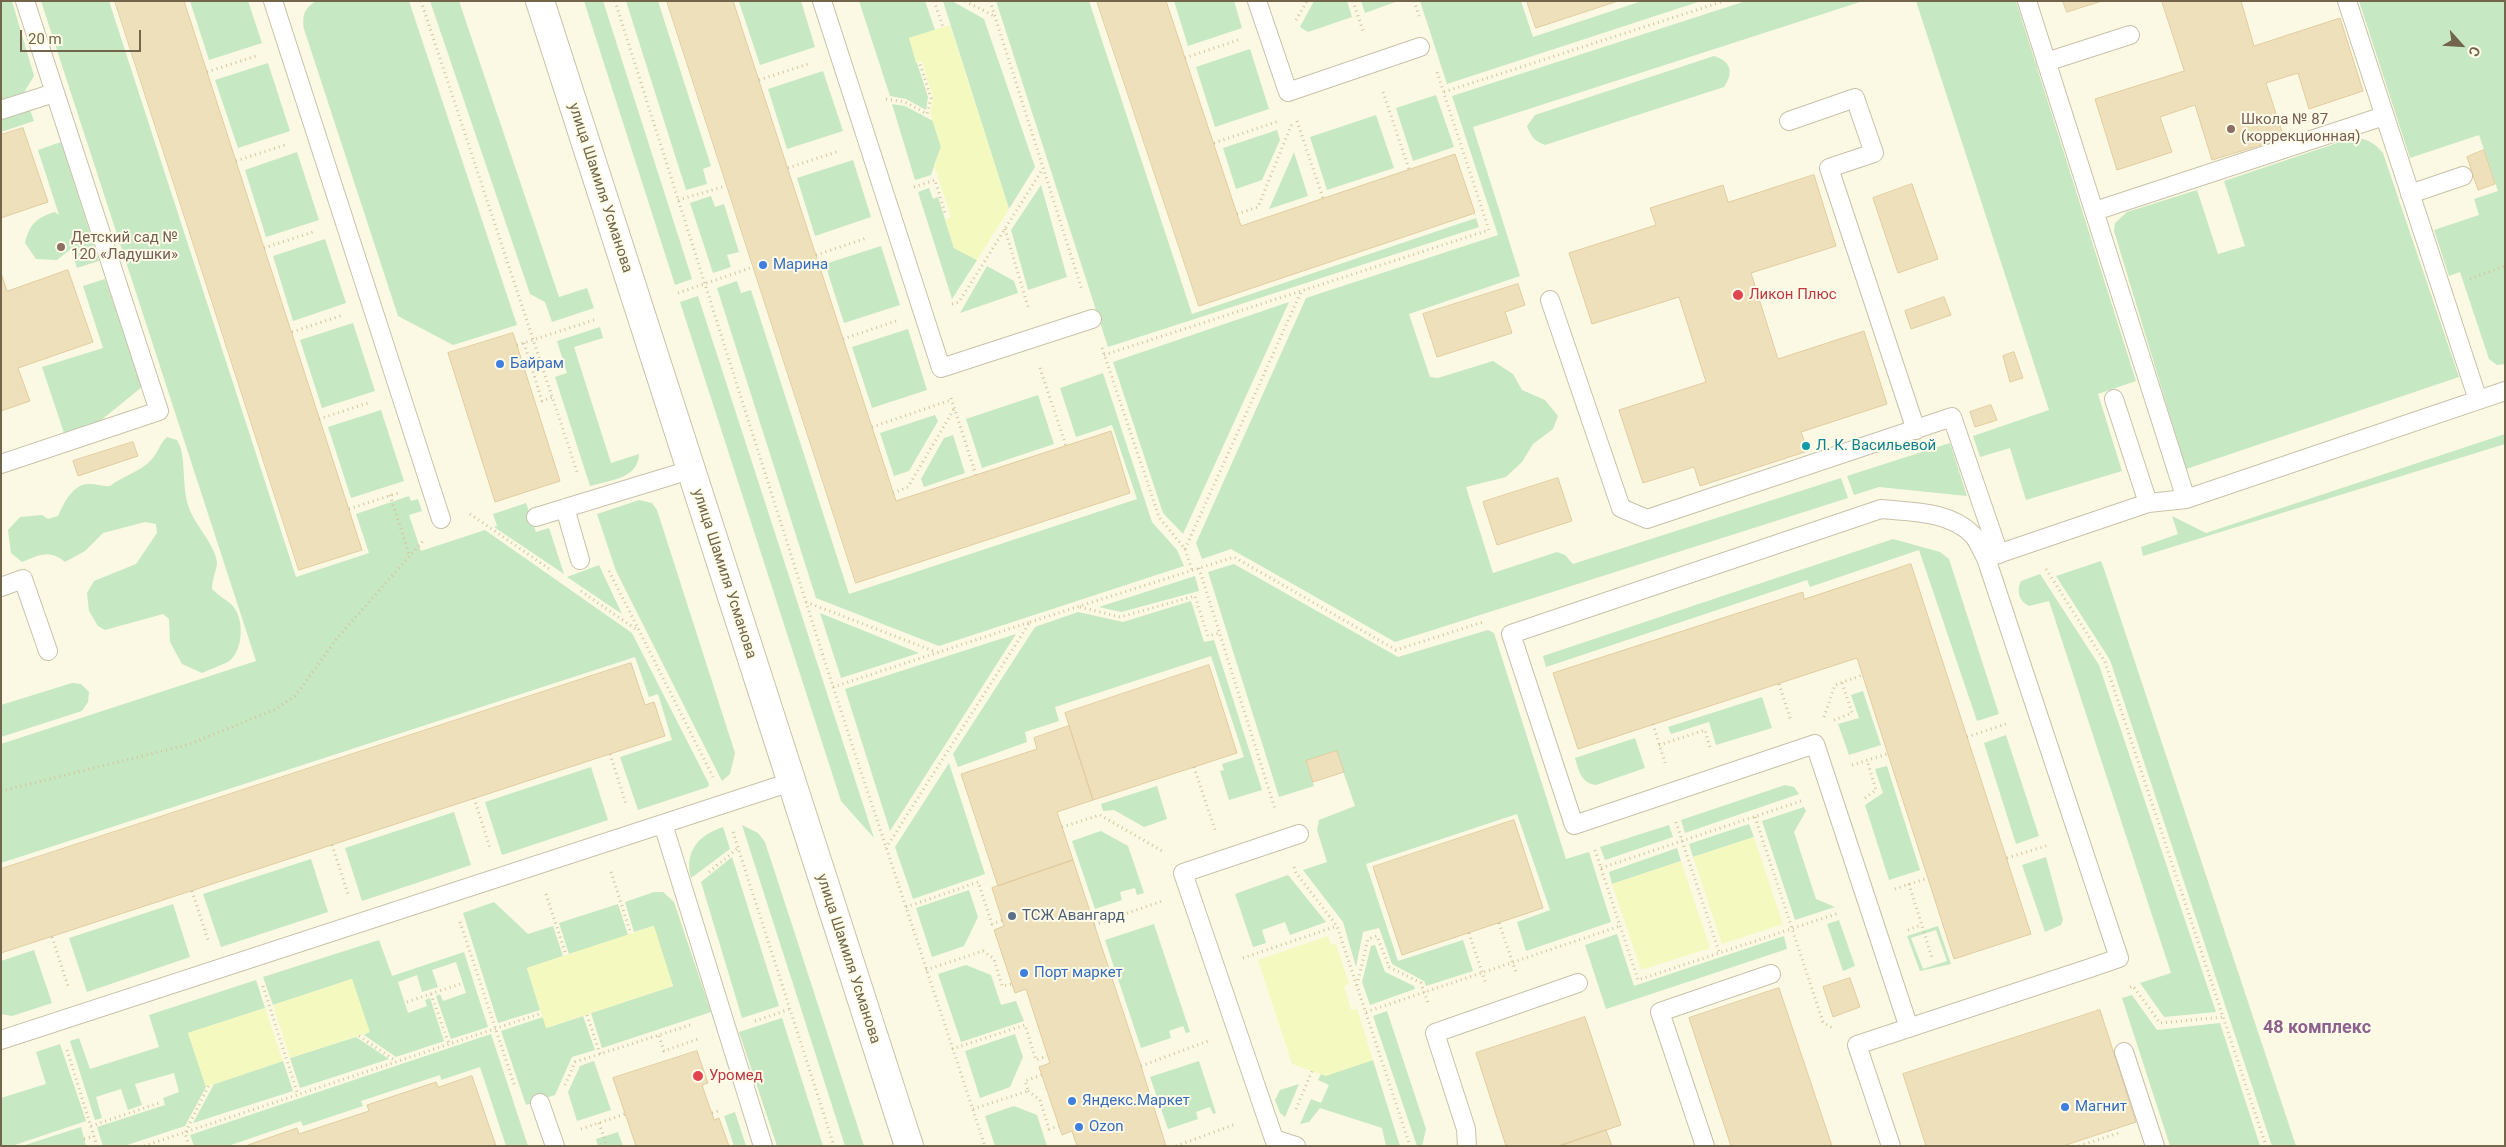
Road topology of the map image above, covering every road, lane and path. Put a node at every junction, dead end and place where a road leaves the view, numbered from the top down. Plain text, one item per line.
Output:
1 (25, 1) edge
2 (273, 1) edge
3 (421, 1) edge
4 (540, 1) edge
5 (615, 1) edge
6 (822, 1) edge
7 (934, 1) edge
8 (965, 1) edge
9 (990, 1) edge
10 (1257, 1) edge
11 (1724, 1) edge
12 (2027, 1) edge
13 (2347, 1) edge
14 (995, 17) junction
15 (943, 27) dead end
16 (1267, 30) junction
17 (2130, 35) dead end
18 (288, 45) junction
19 (1420, 47) dead end
20 (839, 54) junction
21 (1186, 58) dead end
22 (2046, 62) junction
23 (920, 64) dead end
24 (208, 72) dead end
25 (759, 80) dead end
26 (54, 93) junction
27 (852, 94) junction
28 (1, 110) edge
29 (1296, 116) junction
30 (2384, 116) junction
31 (1789, 121) dead end
32 (316, 134) junction
33 (868, 142) junction
34 (1214, 143) dead end
35 (236, 161) dead end
36 (788, 168) dead end
37 (1042, 169) junction
38 (2463, 176) dead end
39 (726, 186) dead end
40 (2410, 194) junction
41 (885, 196) junction
42 (1323, 198) dead end
43 (678, 200) junction
44 (2094, 211) junction
45 (1237, 214) dead end
46 (946, 216) dead end
47 (345, 222) junction
48 (896, 229) junction
49 (1005, 229) junction
50 (264, 248) dead end
51 (816, 255) dead end
52 (2505, 266) edge
53 (753, 267) dead end
54 (705, 285) junction
55 (2442, 289) junction
56 (1023, 292) dead end
57 (1301, 292) junction
58 (678, 293) dead end
59 (1550, 300) dead end
60 (372, 306) junction
61 (923, 312) junction
62 (597, 319) dead end
63 (1092, 319) junction
64 (292, 332) dead end
65 (534, 339) junction
66 (843, 339) dead end
67 (1031, 339) junction
68 (524, 343) junction
69 (517, 345) dead end
70 (1104, 355) junction
71 (941, 368) junction
72 (2505, 391) edge
73 (400, 393) junction
74 (552, 397) junction
75 (952, 400) junction
76 (2114, 400) dead end
77 (2478, 400) junction
78 (954, 409) junction
79 (320, 419) dead end
80 (872, 426) dead end
81 (1916, 430) junction
82 (1066, 446) dead end
83 (1, 464) edge
84 (690, 470) junction
85 (976, 475) dead end
86 (429, 483) junction
87 (893, 493) dead end
88 (390, 495) junction
89 (2186, 499) junction
90 (586, 502) junction
91 (2148, 503) junction
92 (565, 508) junction
93 (349, 509) dead end
94 (536, 517) dead end
95 (441, 519) joint
96 (2030, 544) junction
97 (1186, 548) junction
98 (1993, 556) junction
99 (410, 558) junction
100 (580, 560) dead end
101 (606, 564) dead end
102 (1199, 568) junction
103 (1192, 570) junction
104 (1, 586) edge
105 (806, 602) junction
106 (1078, 606) junction
107 (1030, 622) junction
108 (1220, 633) junction
109 (1511, 634) junction
110 (48, 651) dead end
111 (936, 652) junction
112 (1862, 675) dead end
113 (1842, 682) junction
114 (1779, 684) dead end
115 (833, 687) junction
116 (2038, 714) junction
117 (1652, 724) dead end
118 (1822, 724) junction
119 (1705, 730) dead end
120 (1967, 737) dead end
121 (1659, 745) junction
122 (1808, 747) junction
123 (610, 754) dead end
124 (1867, 760) dead end
125 (1194, 766) dead end
126 (791, 782) junction
127 (1876, 790) dead end
128 (1, 791) edge
129 (1830, 791) junction
130 (1666, 793) junction
131 (474, 798) dead end
132 (723, 805) junction
133 (1755, 817) junction
134 (1585, 821) junction
135 (662, 824) junction
136 (1062, 827) dead end
137 (635, 832) junction
138 (2078, 835) junction
139 (1292, 836) junction
140 (1682, 841) junction
141 (602, 844) junction
142 (332, 845) dead end
143 (886, 848) junction
144 (2007, 858) dead end
145 (1225, 859) junction
146 (536, 865) junction
147 (1601, 868) junction
148 (1195, 869) junction
149 (500, 877) junction
150 (343, 881) dead end
151 (1909, 884) dead end
152 (192, 891) dead end
153 (1189, 892) junction
154 (450, 893) junction
155 (1868, 904) junction
156 (906, 908) junction
157 (1003, 920) dead end
158 (1499, 923) dead end
159 (1094, 925) dead end
160 (1337, 926) junction
161 (1620, 926) junction
162 (1792, 928) junction
163 (1469, 933) dead end
164 (631, 934) dead end
165 (52, 937) dead end
166 (1719, 952) junction
167 (566, 955) dead end
168 (254, 958) junction
169 (1932, 958) dead end
170 (1512, 963) junction
171 (1216, 968) junction
172 (218, 970) junction
173 (926, 970) junction
174 (63, 971) dead end
175 (1482, 973) junction
176 (1771, 974) dead end
177 (460, 984) dead end
178 (1012, 984) dead end
179 (1421, 984) dead end
180 (1578, 984) dead end
181 (1356, 985) junction
182 (2133, 986) dead end
183 (431, 994) junction
184 (407, 1002) dead end
185 (1526, 1003) junction
186 (1366, 1012) junction
187 (542, 1013) dead end
188 (1495, 1013) junction
189 (587, 1015) dead end
190 (722, 1015) junction
191 (2224, 1017) junction
192 (58, 1021) junction
193 (1823, 1022) dead end
194 (495, 1028) junction
195 (1909, 1028) junction
196 (1237, 1031) junction
197 (360, 1036) dead end
198 (659, 1036) junction
199 (1, 1040) edge
200 (449, 1044) junction
201 (701, 1047) dead end
202 (952, 1049) junction
203 (2124, 1052) dead end
204 (600, 1054) junction
205 (1047, 1056) dead end
206 (397, 1061) junction
207 (1141, 1066) dead end
208 (1312, 1071) dead end
209 (1042, 1075) dead end
210 (210, 1085) dead end
211 (564, 1088) dead end
212 (1028, 1091) junction
213 (298, 1095) junction
214 (159, 1103) dead end
215 (540, 1103) joint
216 (973, 1109) junction
217 (625, 1114) dead end
218 (1265, 1114) junction
219 (599, 1123) junction
220 (91, 1126) junction
221 (1058, 1126) dead end
222 (586, 1127) dead end
223 (2110, 1130) dead end
224 (2120, 1132) dead end
225 (185, 1133) junction
226 (2111, 1135) junction
227 (94, 1136) junction
228 (84, 1139) dead end
229 (1290, 1144) edge
230 (97, 1146) edge
231 (144, 1146) edge
232 (189, 1146) edge
233 (555, 1146) edge
234 (607, 1146) edge
235 (763, 1146) edge
236 (834, 1146) edge
237 (909, 1146) edge
238 (985, 1146) edge
239 (1176, 1146) edge
240 (1410, 1146) edge
241 (1467, 1146) edge
242 (1705, 1146) edge
243 (1891, 1146) edge
244 (2080, 1146) edge
245 (2155, 1146) edge
246 (2266, 1146) edge

1 - 26 lane
2 - 18 lane
3 - 65 path
4 - 84 street, улица Шамиля Усманова
5 - 43 path
6 - 20 lane
7 - 15 path
8 - 14 path
9 - 14 path
10 - 16 lane
11 - 57 path
12 - 22 lane
13 - 30 lane
14 - 37 path
16 - 19 lane
16 - 21 path
17 - 22 lane
18 - 24 path
18 - 32 lane
20 - 25 path
20 - 27 lane
22 - 44 lane
23 - 27 path
26 - 28 lane
26 - 83 lane
27 - 33 lane
29 - 34 path
29 - 42 path
29 - 45 path
30 - 40 lane
30 - 44 lane
31 - 81 lane
32 - 35 path
32 - 47 lane
33 - 36 path
33 - 41 lane
37 - 49 path
37 - 63 path
38 - 40 lane
39 - 43 path
40 - 55 lane
41 - 46 path
41 - 48 lane
43 - 54 path
44 - 89 lane
47 - 50 path
47 - 60 lane
48 - 51 path
48 - 61 lane
49 - 56 path
49 - 61 path
52 - 55 path
53 - 54 path
54 - 58 path
54 - 105 path
55 - 77 lane
57 - 70 path
57 - 97 path
59 - 81 lane
60 - 64 path
60 - 73 lane
61 - 66 path
61 - 71 lane
62 - 65 path
63 - 67 lane
63 - 70 path
65 - 68 path
65 - 74 path
67 - 71 lane
67 - 82 path
68 - 69 path
68 - 74 path
70 - 97 path
71 - 75 path
72 - 77 lane
73 - 79 path
73 - 86 lane
74 - 90 path
75 - 78 path
75 - 80 path
76 - 91 lane
77 - 89 lane
78 - 85 path
78 - 87 path
81 - 98 lane
84 - 90 lane
84 - 126 street, улица Шамиля Усманова
86 - 88 path
86 - 95 lane
88 - 93 path
88 - 99 path
89 - 91 lane
90 - 92 lane
91 - 96 lane
92 - 94 lane
92 - 100 lane
95 - 99 path
96 - 98 lane
96 - 191 path
97 - 103 path
98 - 109 lane
98 - 116 lane
99 - 128 path
101 - 132 path
102 - 103 path
102 - 108 path
102 - 109 path
103 - 106 path
104 - 110 lane
105 - 111 path
105 - 115 path
106 - 107 path
106 - 108 path
107 - 111 path
107 - 143 path
108 - 139 path
109 - 134 lane
111 - 115 path
112 - 113 path
113 - 118 path
113 - 118 path
114 - 122 path
115 - 143 path
116 - 120 path
116 - 138 lane
117 - 121 path
118 - 122 path
119 - 121 path
121 - 130 path
122 - 129 lane
122 - 130 lane
123 - 137 path
124 - 127 path
125 - 145 path
126 - 132 lane
126 - 237 street, улица Шамиля Усманова
129 - 133 path
129 - 155 lane
130 - 134 lane
130 - 140 path
131 - 149 path
132 - 135 lane
132 - 236 path
133 - 140 path
133 - 162 path
134 - 147 path
135 - 137 lane
135 - 190 lane
136 - 148 path
137 - 141 lane
138 - 144 path
138 - 195 lane
139 - 145 lane
139 - 160 path
140 - 147 path
140 - 166 path
141 - 146 lane
141 - 164 path
142 - 150 path
143 - 156 path
145 - 148 lane
146 - 149 lane
146 - 167 path
147 - 161 path
148 - 153 lane
149 - 154 lane
151 - 169 path
152 - 172 path
153 - 159 path
153 - 171 lane
154 - 168 lane
154 - 194 path
155 - 162 path
155 - 195 lane
156 - 157 path
156 - 173 path
158 - 170 path
160 - 171 path
160 - 181 path
161 - 166 path
161 - 170 path
162 - 166 path
162 - 193 path
163 - 175 path
165 - 174 path
168 - 172 lane
168 - 213 path
170 - 175 path
170 - 185 path
171 - 196 lane
172 - 192 lane
173 - 178 path
173 - 202 path
175 - 186 path
175 - 188 path
176 - 242 lane
177 - 183 path
179 - 181 path
180 - 185 lane
181 - 186 path
182 - 191 path
183 - 184 path
183 - 200 path
185 - 188 lane
186 - 240 path
187 - 194 path
188 - 241 lane
189 - 204 path
190 - 198 path
190 - 235 lane
191 - 246 path
192 - 199 lane
192 - 220 path
194 - 200 path
194 - 215 path
195 - 243 lane
196 - 207 path
196 - 218 lane
197 - 206 path
198 - 201 path
198 - 204 path
200 - 206 path
202 - 205 path
202 - 216 path
203 - 245 lane
204 - 211 path
206 - 213 path
208 - 229 path
209 - 212 path
210 - 225 path
212 - 216 path
212 - 221 path
213 - 225 path
214 - 220 path
215 - 233 lane
216 - 238 path
217 - 219 path
218 - 229 lane
218 - 239 path
219 - 222 path
219 - 234 path
220 - 227 path
223 - 226 path
224 - 226 path
225 - 231 path
225 - 232 path
226 - 244 path
227 - 228 path
227 - 230 path

